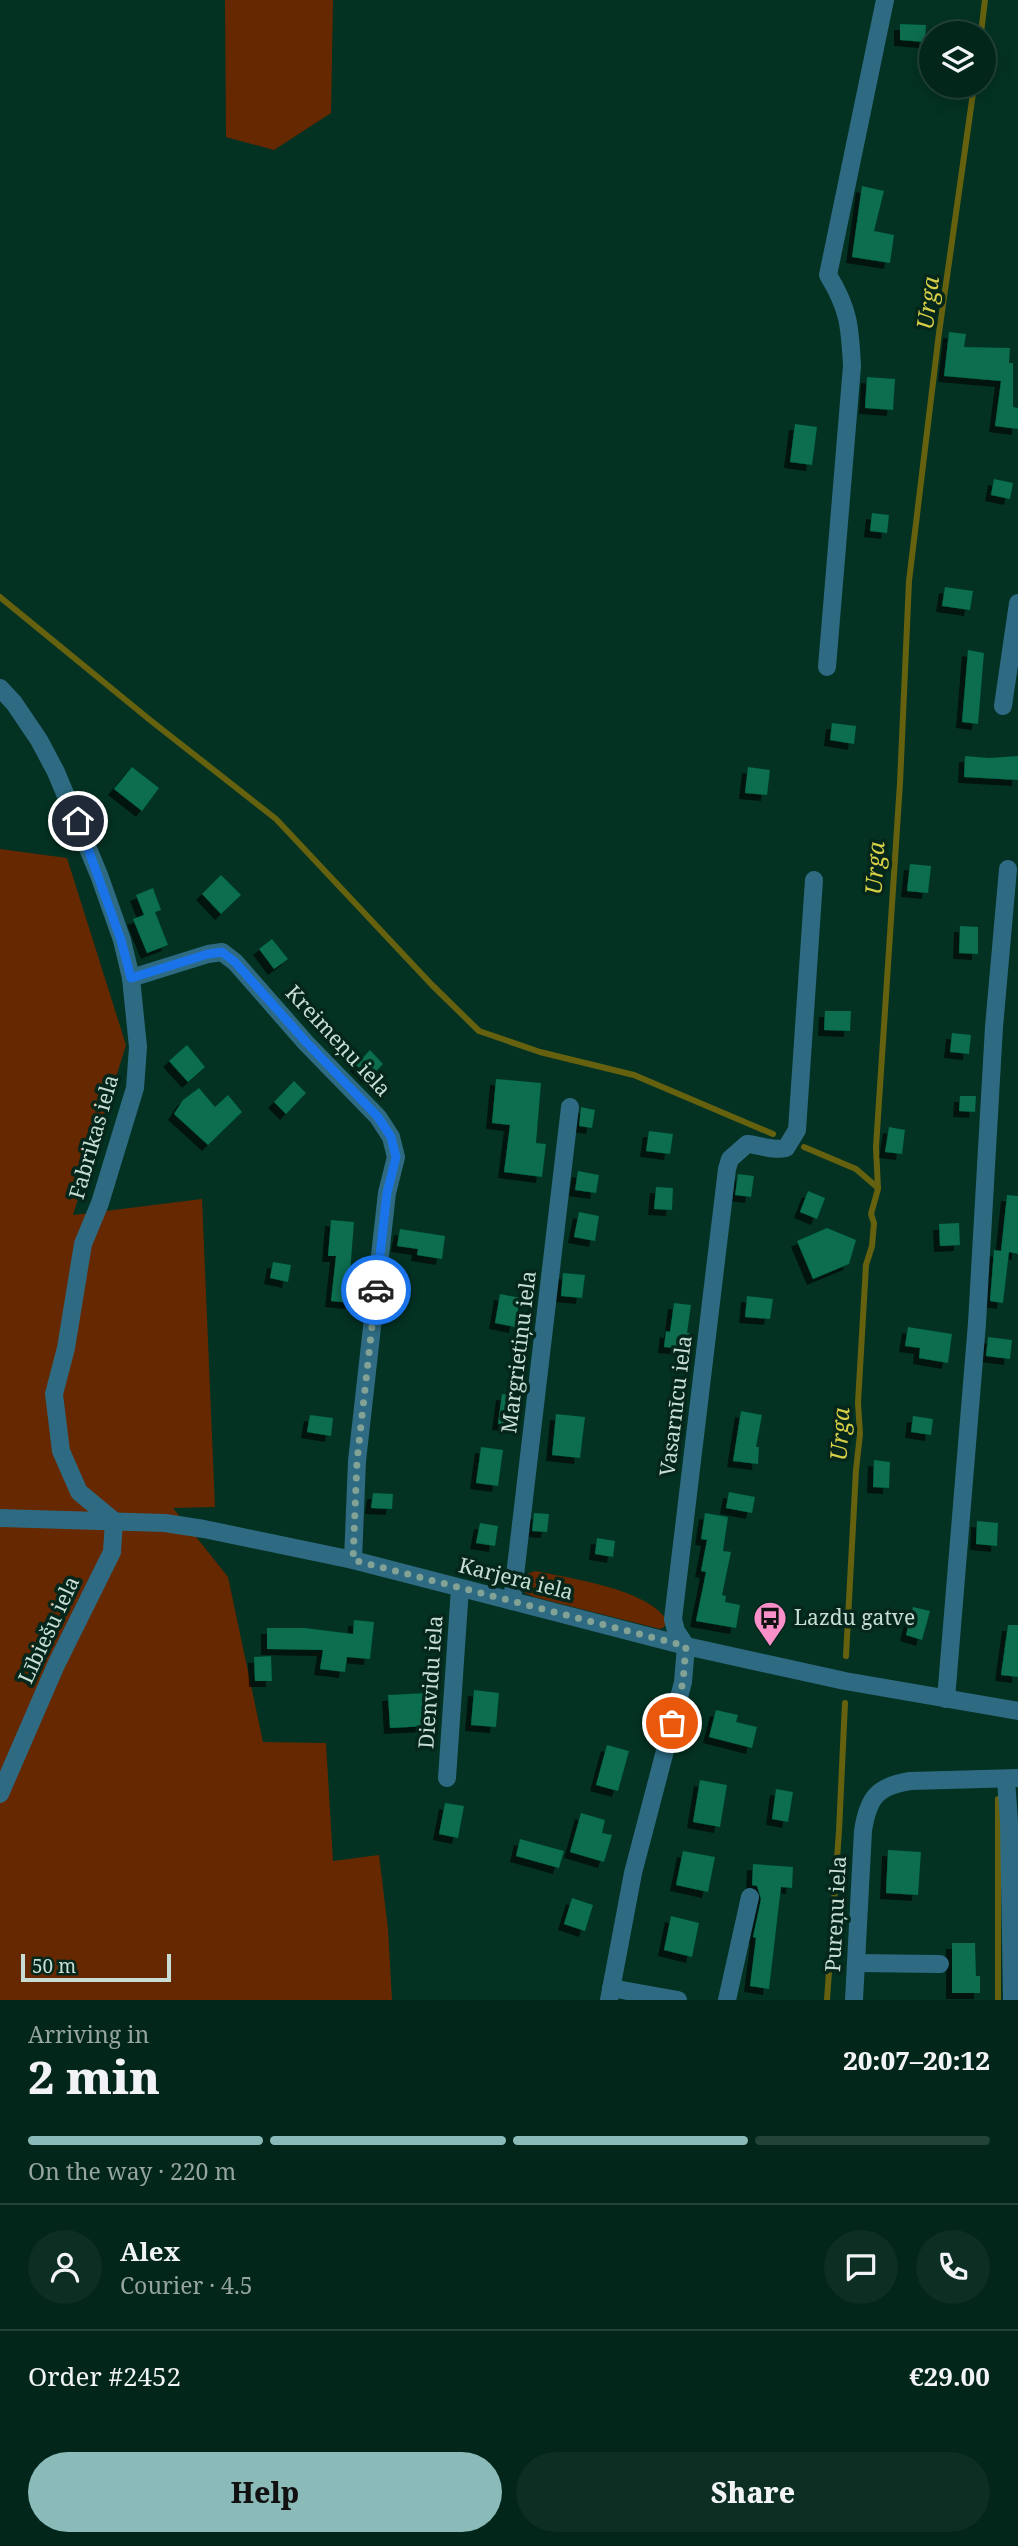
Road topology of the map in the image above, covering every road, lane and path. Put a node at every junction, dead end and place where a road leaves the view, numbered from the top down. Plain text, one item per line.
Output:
1 (885, 0) edge
2 (1018, 603) edge
3 (827, 667) dead end
4 (0, 688) edge
5 (1003, 706) dead end
6 (1008, 869) dead end
7 (814, 880) dead end
8 (131, 978) junction
9 (570, 1107) dead end
10 (0, 1518) edge
11 (114, 1521) junction
12 (353, 1560) junction
13 (460, 1588) junction
14 (512, 1601) junction
15 (686, 1646) junction
16 (946, 1699) junction
17 (1018, 1710) edge
18 (447, 1778) dead end
19 (1012, 1779) edge
20 (0, 1794) edge
21 (750, 1897) dead end
22 (856, 1963) junction
23 (940, 1964) dead end
24 (610, 1994) edge
25 (678, 2000) edge
26 (727, 2000) edge
27 (854, 2000) edge
28 (1012, 2000) edge

1 - 3 street
2 - 5 street
4 - 8 street, Fabrikas iela
6 - 16 street
7 - 15 street, Vasarnīcu iela
8 - 11 street, Fabrikas iela
8 - 12 street, Kreimeņu iela
9 - 14 street, Margrietiņu iela
10 - 11 street, Karjera iela
11 - 12 street, Karjera iela
11 - 20 street, Lībiešu iela
12 - 13 street, Karjera iela
13 - 14 street, Karjera iela
13 - 18 street, Dienvidu iela
14 - 15 street, Karjera iela
15 - 16 street, Karjera iela
15 - 24 street
16 - 17 street, Karjera iela
19 - 22 street, Pureņu iela
19 - 28 street
21 - 26 street
22 - 23 street
22 - 27 street, Pureņu iela
24 - 25 street

